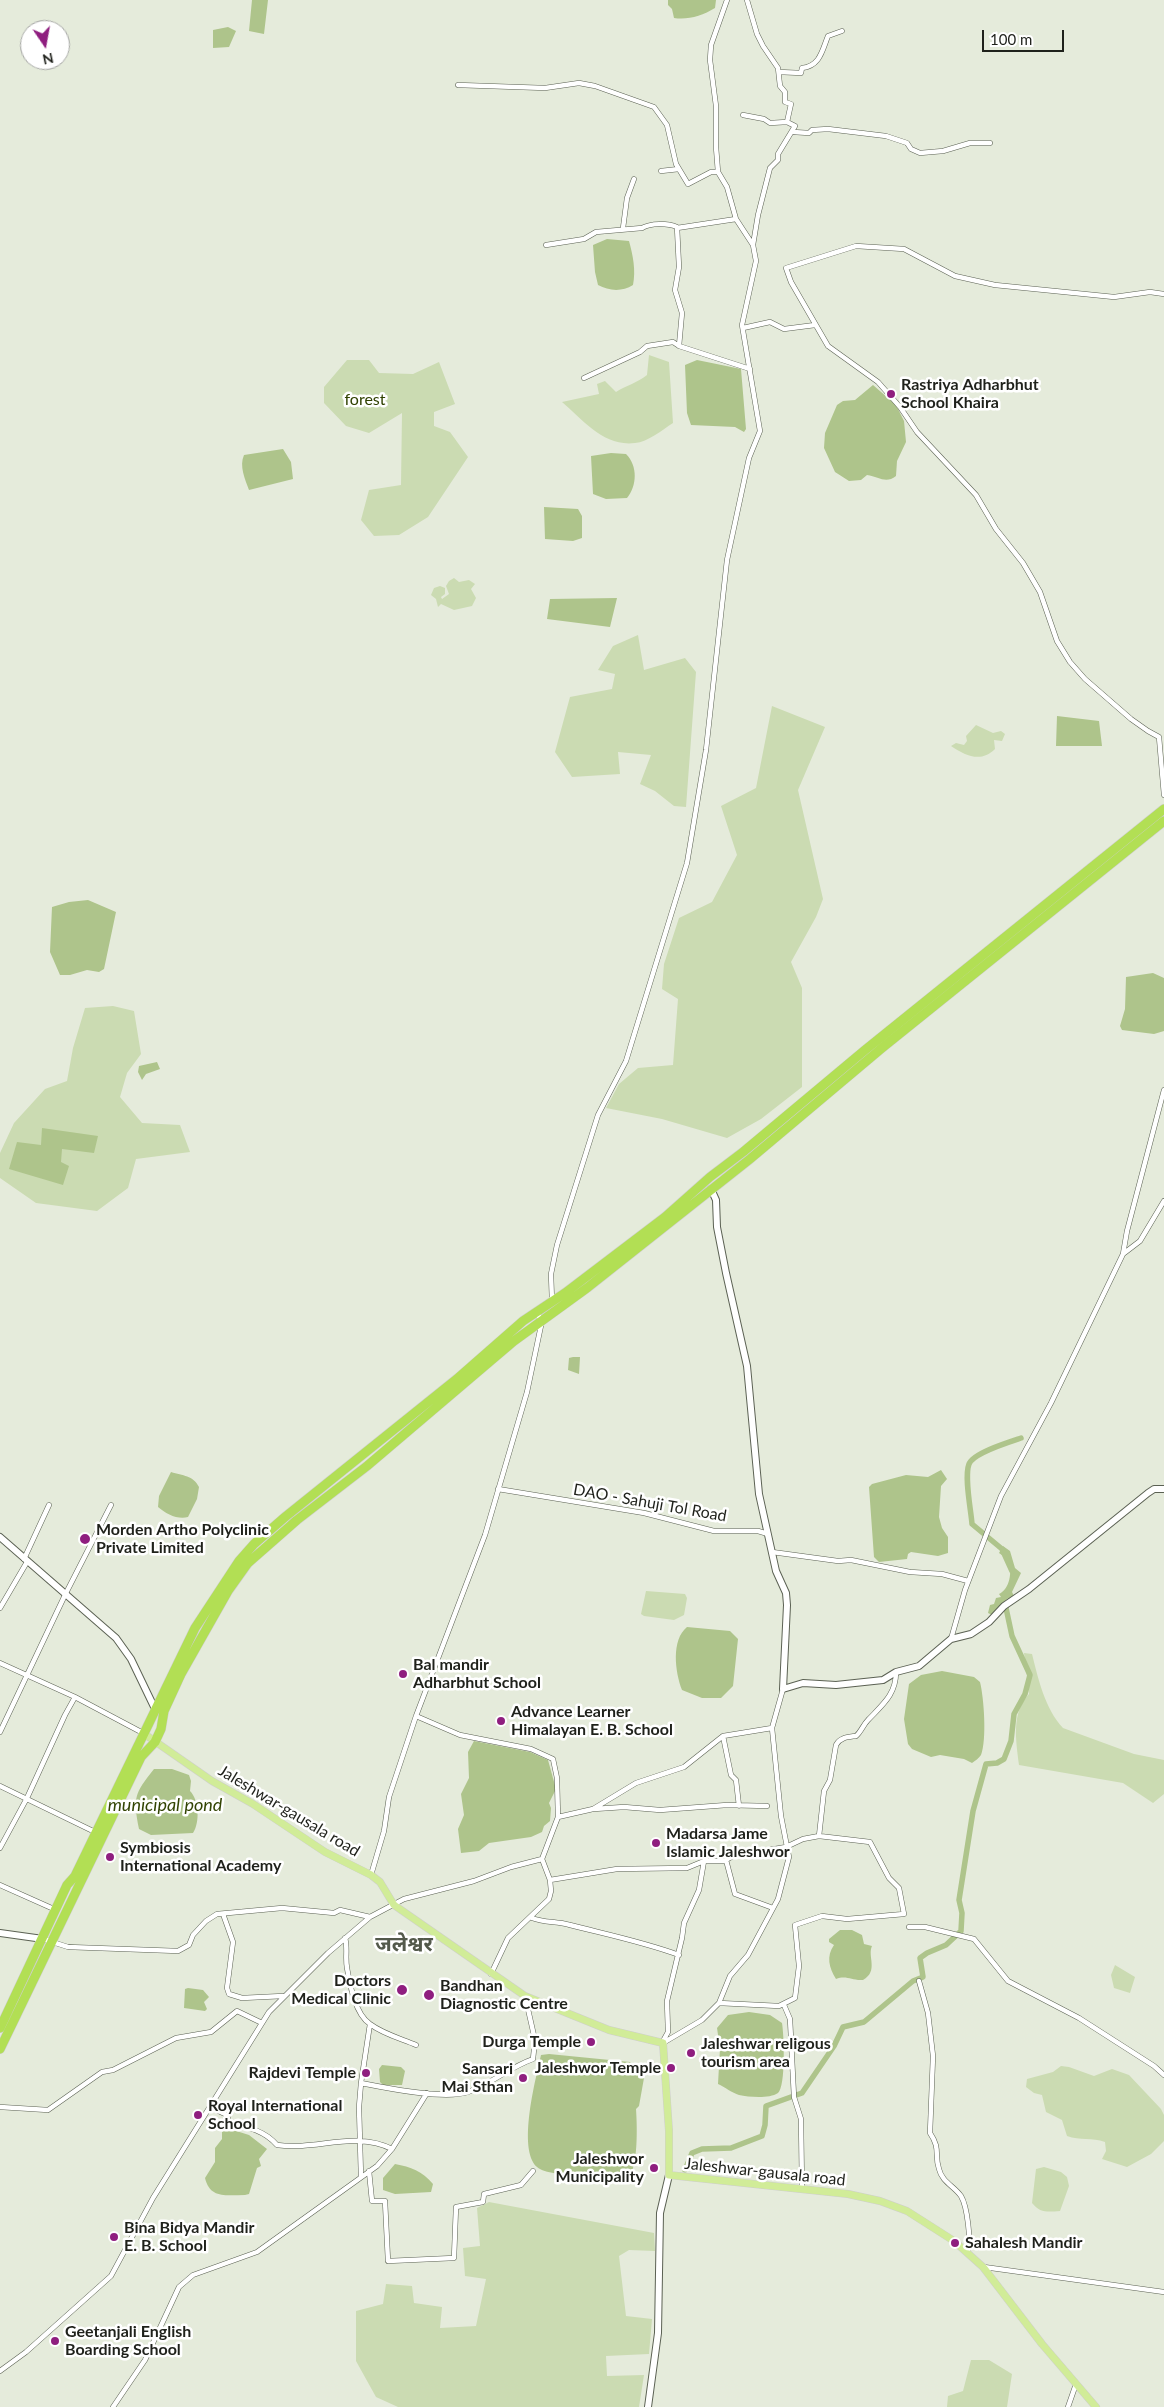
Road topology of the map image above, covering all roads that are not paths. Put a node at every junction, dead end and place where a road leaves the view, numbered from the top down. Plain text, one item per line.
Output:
1 (727, 0) edge
2 (747, 0) edge
3 (842, 31) dead end
4 (779, 72) junction
5 (458, 85) dead end
6 (743, 115) dead end
7 (787, 122) junction
8 (793, 132) junction
9 (990, 143) dead end
10 (678, 169) junction
11 (661, 172) dead end
12 (718, 172) junction
13 (634, 179) dead end
14 (736, 219) junction
15 (623, 228) junction
16 (677, 228) junction
17 (546, 245) dead end
18 (753, 245) junction
19 (1164, 294) edge
20 (815, 325) junction
21 (743, 328) junction
22 (679, 346) junction
23 (750, 369) junction
24 (584, 378) dead end
25 (1164, 795) edge
26 (1164, 809) edge
27 (1164, 822) edge
28 (1164, 1090) edge
29 (746, 1155) junction
30 (711, 1189) junction
31 (1164, 1201) edge
32 (1123, 1254) junction
33 (552, 1300) junction
34 (536, 1312) junction
35 (523, 1321) junction
36 (542, 1321) junction
37 (534, 1330) junction
38 (1164, 1488) edge
39 (498, 1489) junction
40 (49, 1505) dead end
41 (111, 1505) dead end
42 (768, 1534) junction
43 (0, 1537) edge
44 (772, 1552) junction
45 (26, 1560) junction
46 (968, 1581) junction
47 (65, 1595) junction
48 (0, 1608) edge
49 (951, 1639) junction
50 (0, 1663) edge
51 (896, 1672) junction
52 (28, 1676) junction
53 (783, 1689) junction
54 (75, 1698) junction
55 (156, 1712) junction
56 (416, 1716) junction
57 (772, 1728) junction
58 (0, 1732) edge
59 (143, 1733) junction
60 (723, 1736) junction
61 (155, 1742) junction
62 (0, 1786) edge
63 (27, 1798) junction
64 (739, 1806) junction
65 (767, 1806) dead end
66 (593, 1809) junction
67 (558, 1817) junction
68 (95, 1832) junction
69 (819, 1836) junction
70 (786, 1847) junction
71 (0, 1848) edge
72 (542, 1859) junction
73 (726, 1860) junction
74 (704, 1861) junction
75 (371, 1875) junction
76 (550, 1880) junction
77 (0, 1885) edge
78 (394, 1905) junction
79 (773, 1908) junction
80 (56, 1910) junction
81 (223, 1914) junction
82 (370, 1917) junction
83 (532, 1918) junction
84 (909, 1927) dead end
85 (0, 1933) edge
86 (345, 1938) junction
87 (47, 1940) junction
88 (679, 1955) junction
89 (491, 1974) junction
90 (919, 1981) dead end
91 (283, 1996) junction
92 (525, 1996) junction
93 (719, 2003) junction
94 (784, 2005) junction
95 (262, 2023) junction
96 (370, 2024) junction
97 (0, 2028) edge
98 (663, 2043) junction
99 (416, 2045) dead end
100 (0, 2049) edge
101 (1164, 2075) edge
102 (361, 2083) junction
103 (427, 2093) junction
104 (0, 2107) edge
105 (210, 2107) junction
106 (360, 2142) junction
107 (392, 2149) junction
108 (533, 2171) dead end
109 (370, 2172) junction
110 (669, 2175) junction
111 (362, 2177) junction
112 (802, 2189) junction
113 (967, 2253) junction
114 (982, 2267) junction
115 (1164, 2292) edge
116 (0, 2371) edge
117 (1076, 2384) junction
118 (113, 2407) edge
119 (648, 2407) edge
120 (1068, 2407) edge
121 (1096, 2407) edge

1 - 12 street
2 - 4 street
3 - 4 street
4 - 7 street
5 - 10 street
6 - 7 street
7 - 8 street
8 - 9 street
8 - 18 street
10 - 11 street
10 - 12 street
12 - 14 street
13 - 15 street
14 - 16 street
14 - 18 street
15 - 16 street
15 - 17 street
16 - 22 street
18 - 21 street
19 - 20 street
20 - 21 street
20 - 25 street
21 - 23 street
22 - 23 street
22 - 24 street
23 - 33 street
26 - 29 highway
27 - 29 highway
28 - 32 street
29 - 30 highway
29 - 33 highway
30 - 36 highway
30 - 42 street
31 - 32 street
32 - 46 street
33 - 34 highway
34 - 35 highway
34 - 36 street
35 - 37 street
35 - 55 highway
36 - 37 highway
37 - 39 street
37 - 61 highway
38 - 49 street
39 - 42 street, DAO - Sahuji Tol Road
39 - 56 street
40 - 45 street
41 - 47 street
42 - 44 street
43 - 45 street
44 - 46 street
44 - 53 street
45 - 47 street
45 - 48 street
46 - 49 street
47 - 52 street
47 - 55 street
49 - 51 street
50 - 52 street
51 - 53 street
51 - 69 street
52 - 54 street
52 - 58 street
53 - 57 street
54 - 59 street
54 - 63 street
55 - 59 highway
56 - 67 street
56 - 75 street
57 - 60 street
57 - 70 street
59 - 61 main road, Jaleshwar-gausala road
59 - 68 highway
60 - 64 street
60 - 66 street
61 - 75 main road, Jaleshwar-gausala road
61 - 87 highway
62 - 63 street
63 - 68 street
63 - 71 street
64 - 65 street
64 - 66 street
66 - 67 street
67 - 72 street
68 - 80 highway
69 - 70 street
69 - 94 street
70 - 73 street
70 - 79 street
72 - 76 street
72 - 78 street
73 - 74 street
73 - 79 street
74 - 76 street
74 - 88 street
75 - 78 main road, Jaleshwar-gausala road
76 - 83 street
77 - 80 street
78 - 82 street
78 - 89 main road, Jaleshwar-gausala road
79 - 93 street
80 - 87 highway
81 - 82 street
81 - 87 street
81 - 91 street
82 - 86 street
83 - 88 street
83 - 89 street
84 - 101 street
85 - 87 street
86 - 91 street
86 - 96 street
87 - 97 highway
87 - 100 highway
88 - 98 street
89 - 92 main road, Jaleshwar-gausala road
90 - 113 street
91 - 95 street
92 - 98 main road, Jaleshwar-gausala road
92 - 103 street
93 - 94 street
93 - 98 street
94 - 112 street
95 - 104 street
95 - 105 street
96 - 99 street
96 - 102 street
98 - 110 main road, Jaleshwar-gausala road
102 - 103 street
102 - 106 street
103 - 107 street
105 - 106 street
105 - 116 street
106 - 107 street
106 - 111 street
107 - 109 street
108 - 109 street
109 - 111 street
110 - 112 main road, Jaleshwar-gausala road
110 - 119 street
111 - 118 street
112 - 113 main road, Jaleshwar-gausala road
113 - 114 main road, Jaleshwar-gausala road
114 - 115 street
114 - 117 main road, Jaleshwar-gausala road
117 - 120 street
117 - 121 main road, Jaleshwar-gausala road

